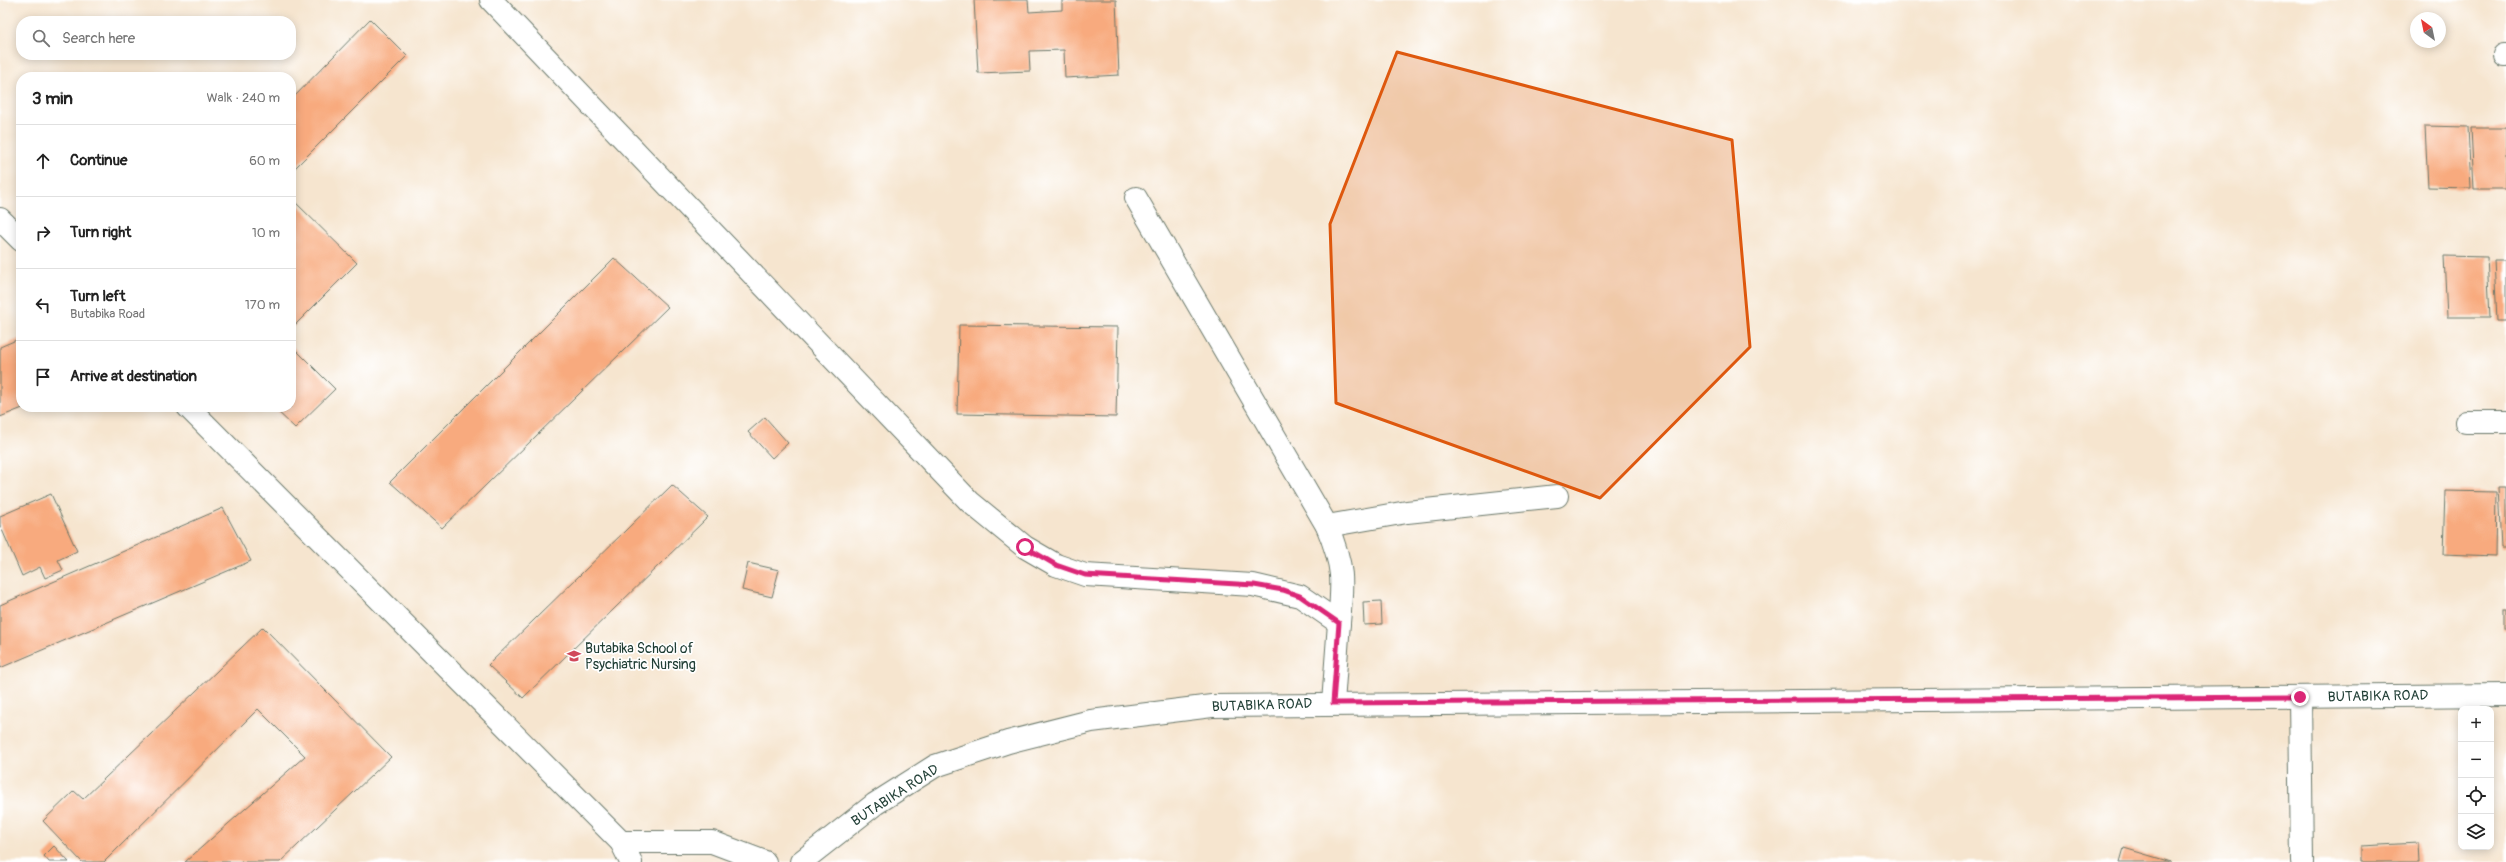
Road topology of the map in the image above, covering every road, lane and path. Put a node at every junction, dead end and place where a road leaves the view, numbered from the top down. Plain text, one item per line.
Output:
1 (491, 0) edge
2 (1136, 198) dead end
3 (0, 219) edge
4 (16, 235) edge
5 (193, 412) edge
6 (2466, 422) dead end
7 (2506, 422) edge
8 (1557, 496) dead end
9 (1327, 526) junction
10 (1339, 623) junction
11 (2506, 695) edge
12 (2300, 697) junction
13 (1333, 703) junction
14 (622, 842) junction
15 (631, 862) edge
16 (765, 862) edge
17 (801, 862) edge
18 (2302, 862) edge

1 - 10 street
2 - 9 street
3 - 4 street
5 - 14 street
6 - 7 street
8 - 9 street
9 - 10 street
10 - 13 street
11 - 12 street, BUTABIKA ROAD
12 - 13 street, BUTABIKA ROAD
12 - 18 street
13 - 17 street, BUTABIKA ROAD
14 - 15 street
14 - 16 street

